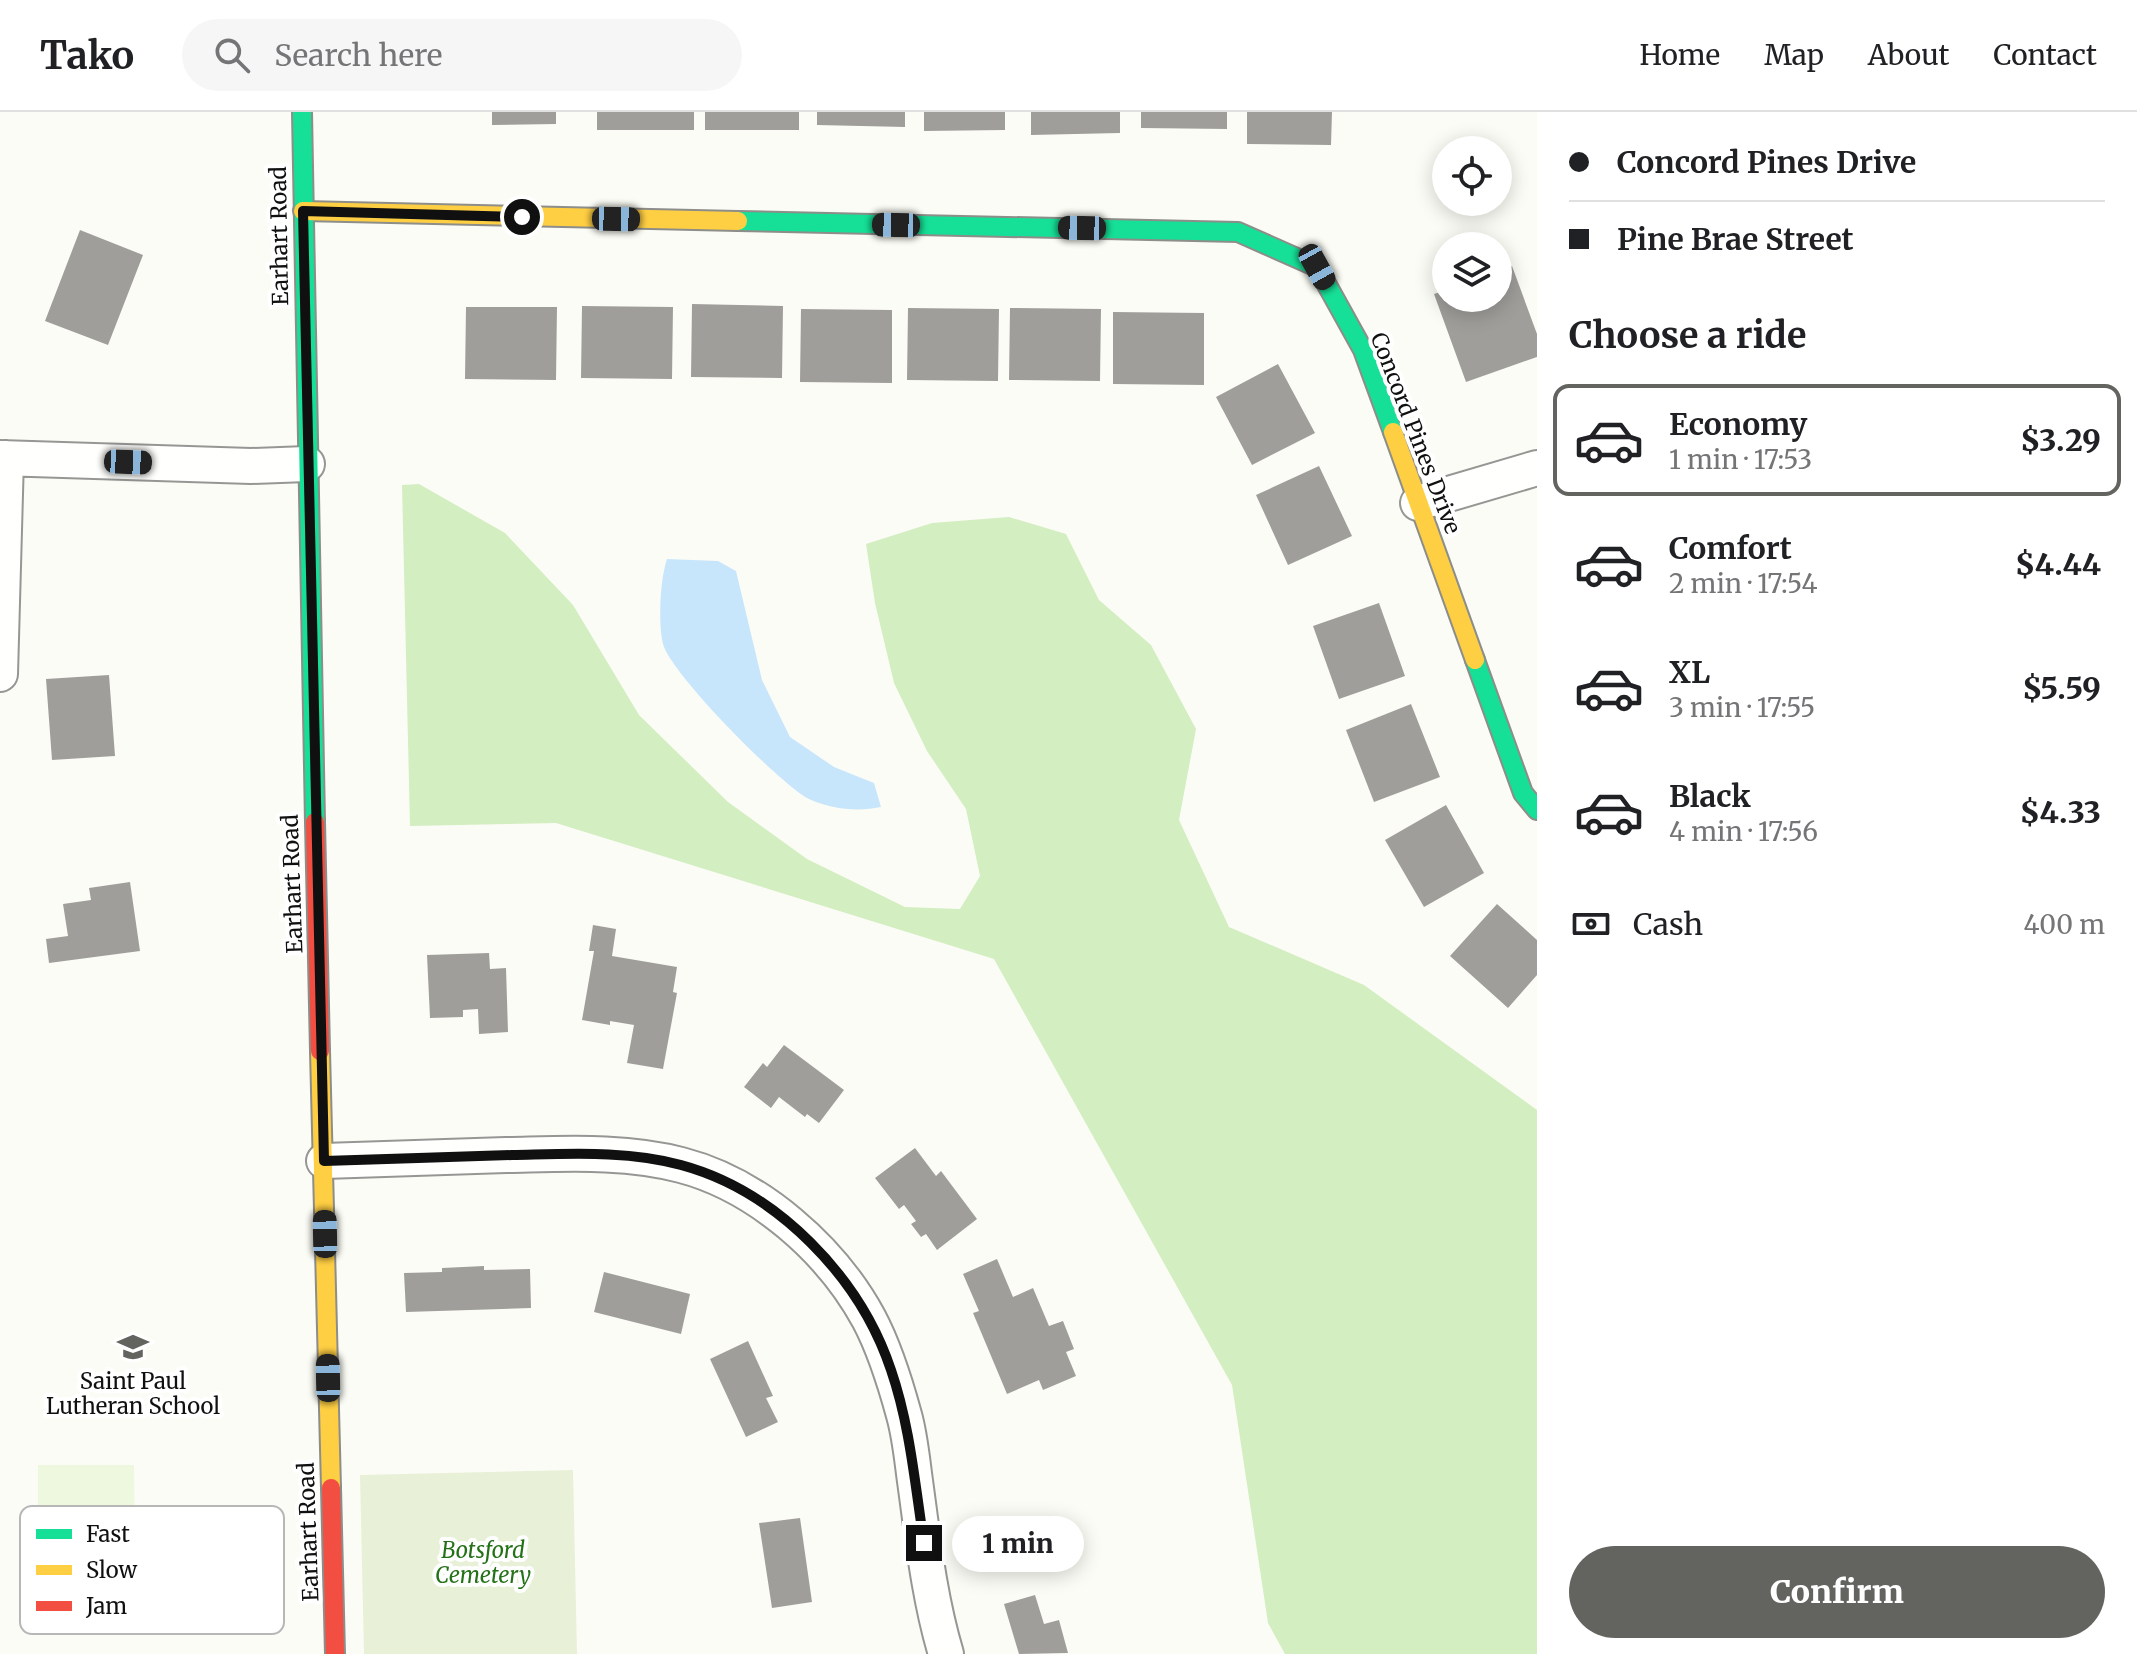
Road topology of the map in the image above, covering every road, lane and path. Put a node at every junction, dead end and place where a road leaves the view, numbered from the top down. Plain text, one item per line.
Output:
1 (302, 112) edge
2 (303, 211) junction
3 (3, 458) edge
4 (307, 464) junction
5 (1537, 468) edge
6 (1418, 503) junction
7 (0, 674) edge
8 (1537, 810) edge
9 (324, 1161) junction
10 (335, 1654) edge
11 (946, 1654) edge

1 - 2 street, Earhart Road
2 - 4 street, Earhart Road
2 - 6 street, Concord Pines Drive
3 - 4 street
3 - 7 street
4 - 9 street, Earhart Road
5 - 6 street
6 - 8 street, Concord Pines Drive
9 - 10 street, Earhart Road
9 - 11 street

